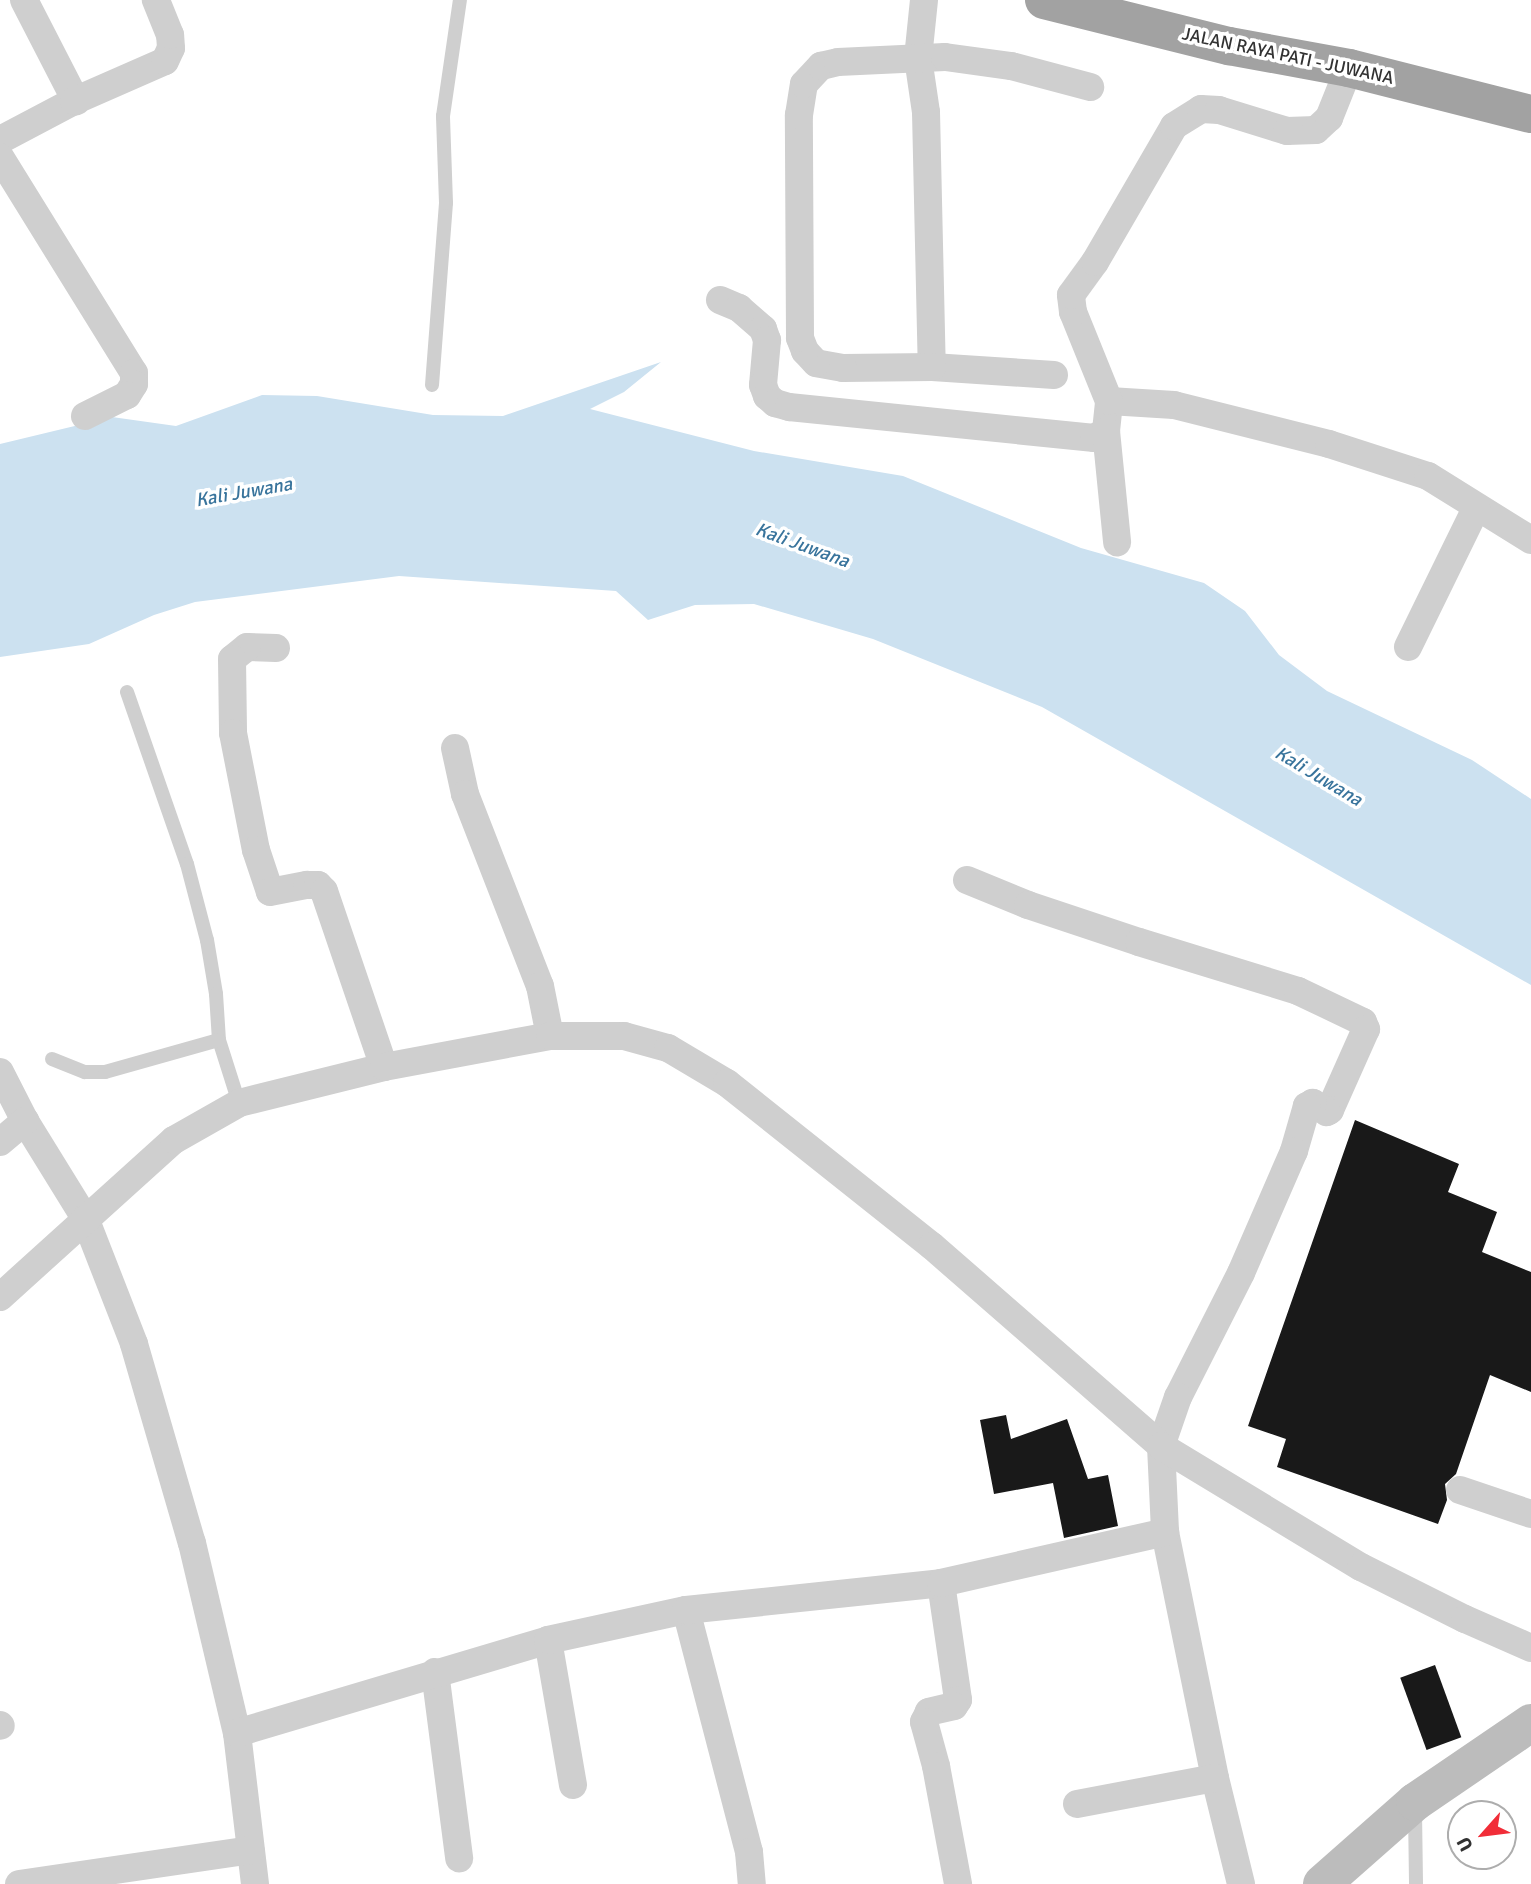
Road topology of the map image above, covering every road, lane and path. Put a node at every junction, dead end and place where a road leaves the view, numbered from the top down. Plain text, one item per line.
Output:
1 (24, 0) edge
2 (156, 0) edge
3 (460, 0) edge
4 (924, 0) edge
5 (1065, 3) edge
6 (918, 58) junction
7 (1349, 68) junction
8 (1090, 87) dead end
9 (75, 101) junction
10 (1531, 114) edge
11 (0, 141) edge
12 (0, 157) edge
13 (720, 299) dead end
14 (932, 367) junction
15 (1054, 375) dead end
16 (432, 385) dead end
17 (1109, 401) junction
18 (85, 416) dead end
19 (1107, 431) junction
20 (1476, 508) junction
21 (1531, 540) edge
22 (1118, 542) dead end
23 (1408, 647) dead end
24 (275, 648) dead end
25 (127, 692) dead end
26 (455, 748) dead end
27 (967, 880) dead end
28 (550, 1037) junction
29 (219, 1041) junction
30 (52, 1059) dead end
31 (384, 1068) junction
32 (0, 1072) edge
33 (239, 1103) junction
34 (25, 1121) junction
35 (0, 1142) edge
36 (85, 1218) junction
37 (0, 1297) edge
38 (1161, 1446) junction
39 (1460, 1490) dead end
40 (1531, 1514) edge
41 (1165, 1532) junction
42 (941, 1583) junction
43 (686, 1610) junction
44 (1530, 1639) edge
45 (548, 1640) junction
46 (435, 1672) junction
47 (1531, 1723) edge
48 (237, 1733) junction
49 (1215, 1778) junction
50 (573, 1785) dead end
51 (1415, 1802) junction
52 (1077, 1804) dead end
53 (251, 1850) junction
54 (459, 1858) dead end
55 (19, 1884) edge
56 (255, 1884) edge
57 (752, 1884) edge
58 (958, 1884) edge
59 (1241, 1884) edge
60 (1322, 1884) edge
61 (1416, 1884) edge

1 - 9 street
2 - 9 street
3 - 16 lane
4 - 6 street
5 - 7 highway, JALAN RAYA PATI - JUWANA
6 - 8 street
6 - 14 street
6 - 14 street
7 - 10 highway, JALAN RAYA PATI - JUWANA
7 - 17 street
9 - 11 street
12 - 18 street
13 - 19 street
14 - 15 street
17 - 19 street
17 - 20 street
19 - 22 street
20 - 21 street
20 - 23 street
24 - 31 street
25 - 29 lane
26 - 28 street
27 - 38 street
28 - 31 street
28 - 38 street
29 - 30 lane
29 - 33 lane
31 - 33 street
32 - 34 street
33 - 36 street
34 - 35 street
34 - 36 street
36 - 37 street
36 - 48 street
38 - 41 street
38 - 44 street
39 - 40 street
41 - 42 street
41 - 49 street
42 - 43 street
42 - 58 street
43 - 45 street
43 - 57 street
45 - 46 street
45 - 50 street
46 - 48 street
46 - 54 street
47 - 51 main road
48 - 53 street
49 - 52 street
49 - 59 street
51 - 60 main road
51 - 61 lane
53 - 55 street
53 - 56 street

